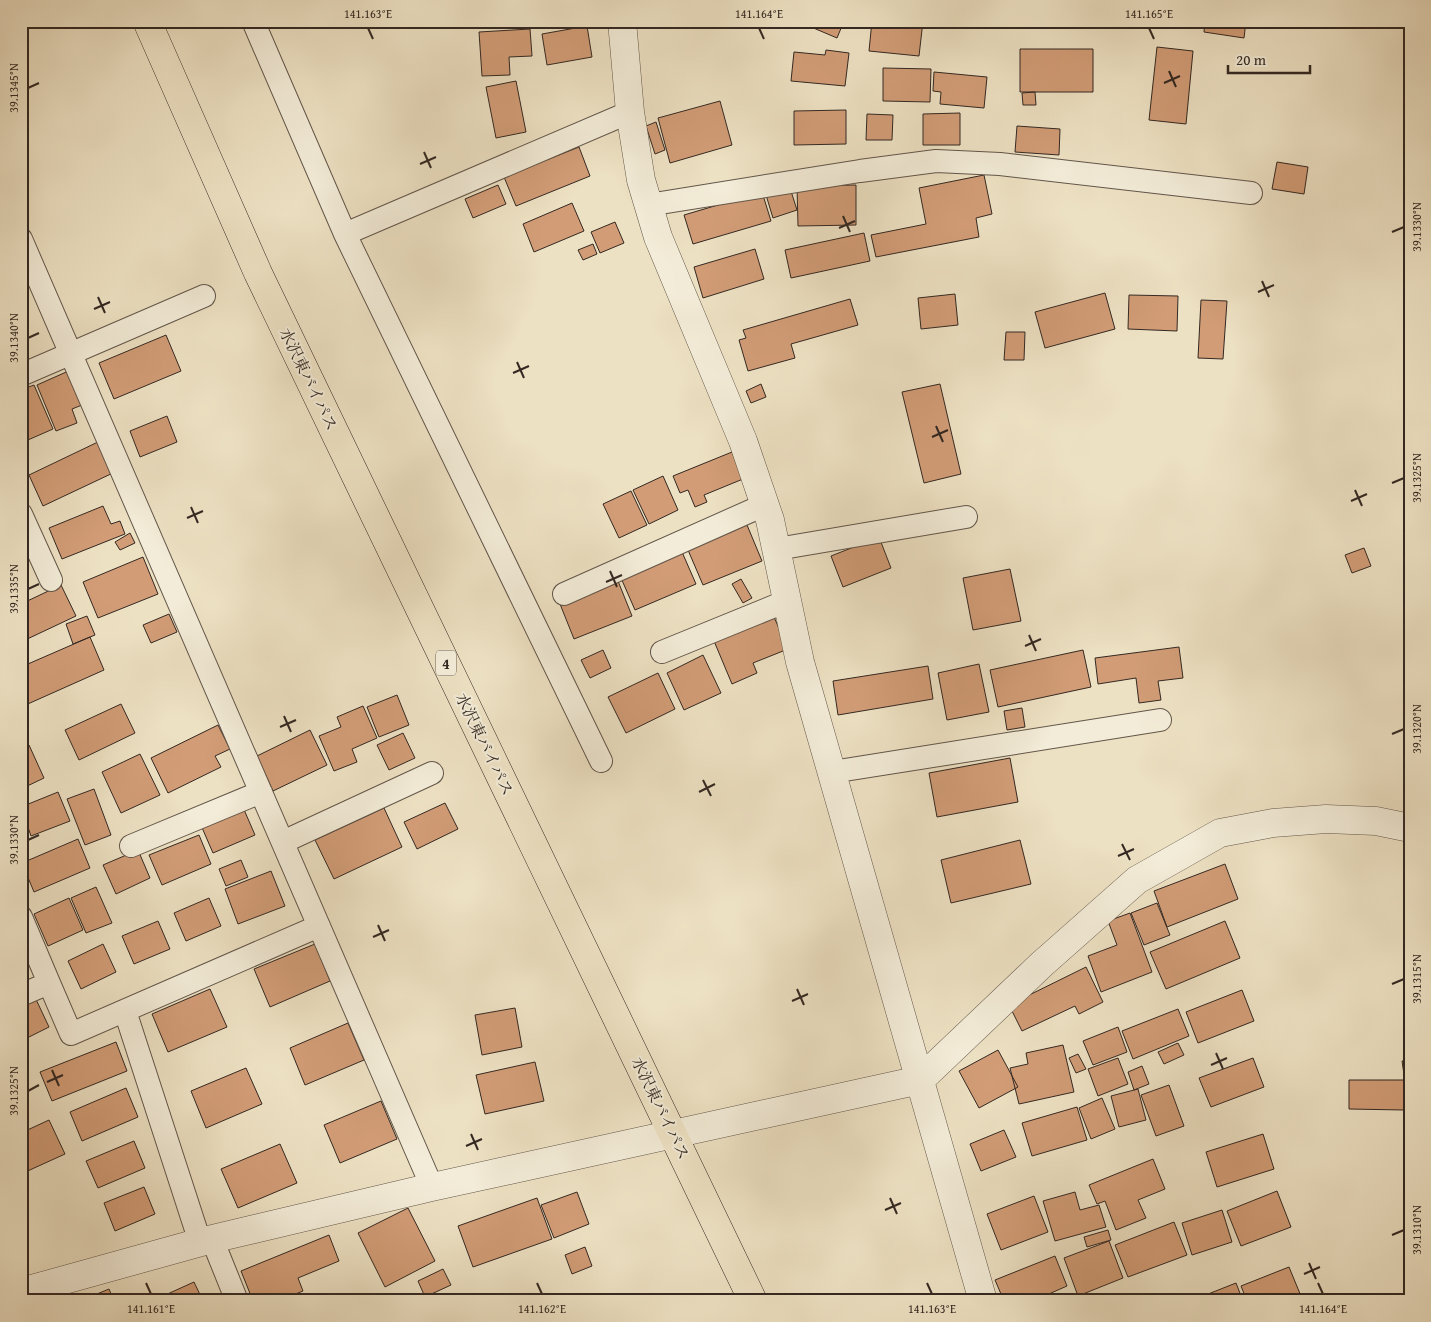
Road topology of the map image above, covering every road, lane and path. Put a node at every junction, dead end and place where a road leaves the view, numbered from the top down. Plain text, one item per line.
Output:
1 (147, 21) edge
2 (253, 21) edge
3 (622, 21) edge
4 (630, 112) junction
5 (1251, 193) dead end
6 (648, 205) junction
7 (345, 234) junction
8 (21, 239) edge
9 (204, 296) dead end
10 (71, 354) junction
11 (21, 375) edge
12 (764, 505) junction
13 (21, 514) edge
14 (966, 517) dead end
15 (777, 549) junction
16 (51, 580) dead end
17 (564, 594) dead end
18 (788, 601) junction
19 (662, 652) dead end
20 (1160, 720) dead end
21 (601, 761) dead end
22 (832, 772) junction
23 (432, 773) dead end
24 (261, 792) junction
25 (1410, 828) edge
26 (283, 842) junction
27 (131, 846) dead end
28 (21, 917) edge
29 (319, 926) junction
30 (49, 983) junction
31 (21, 995) edge
32 (124, 1011) junction
33 (920, 1080) junction
34 (674, 1135) junction
35 (432, 1187) junction
36 (206, 1240) junction
37 (21, 1292) edge
38 (237, 1301) edge
39 (753, 1301) edge
40 (983, 1301) edge

1 - 34 highway, 水沢東バイパス / 4
2 - 7 street
3 - 4 street
4 - 6 street
4 - 7 street
5 - 6 street
6 - 12 street
7 - 21 street
8 - 10 street
9 - 10 street
10 - 11 street
10 - 24 street
12 - 15 street
12 - 17 street
13 - 16 street
14 - 15 street
15 - 18 street
18 - 19 street
18 - 22 street
20 - 22 street
22 - 33 street
23 - 26 street
24 - 26 street
24 - 27 street
25 - 33 street
26 - 29 street
28 - 30 street
29 - 32 street
29 - 35 street
30 - 31 street
30 - 32 street
32 - 36 street
33 - 34 street
33 - 40 street
34 - 35 street
34 - 39 highway, 水沢東バイパス / 4
35 - 36 street
36 - 37 street
36 - 38 street

